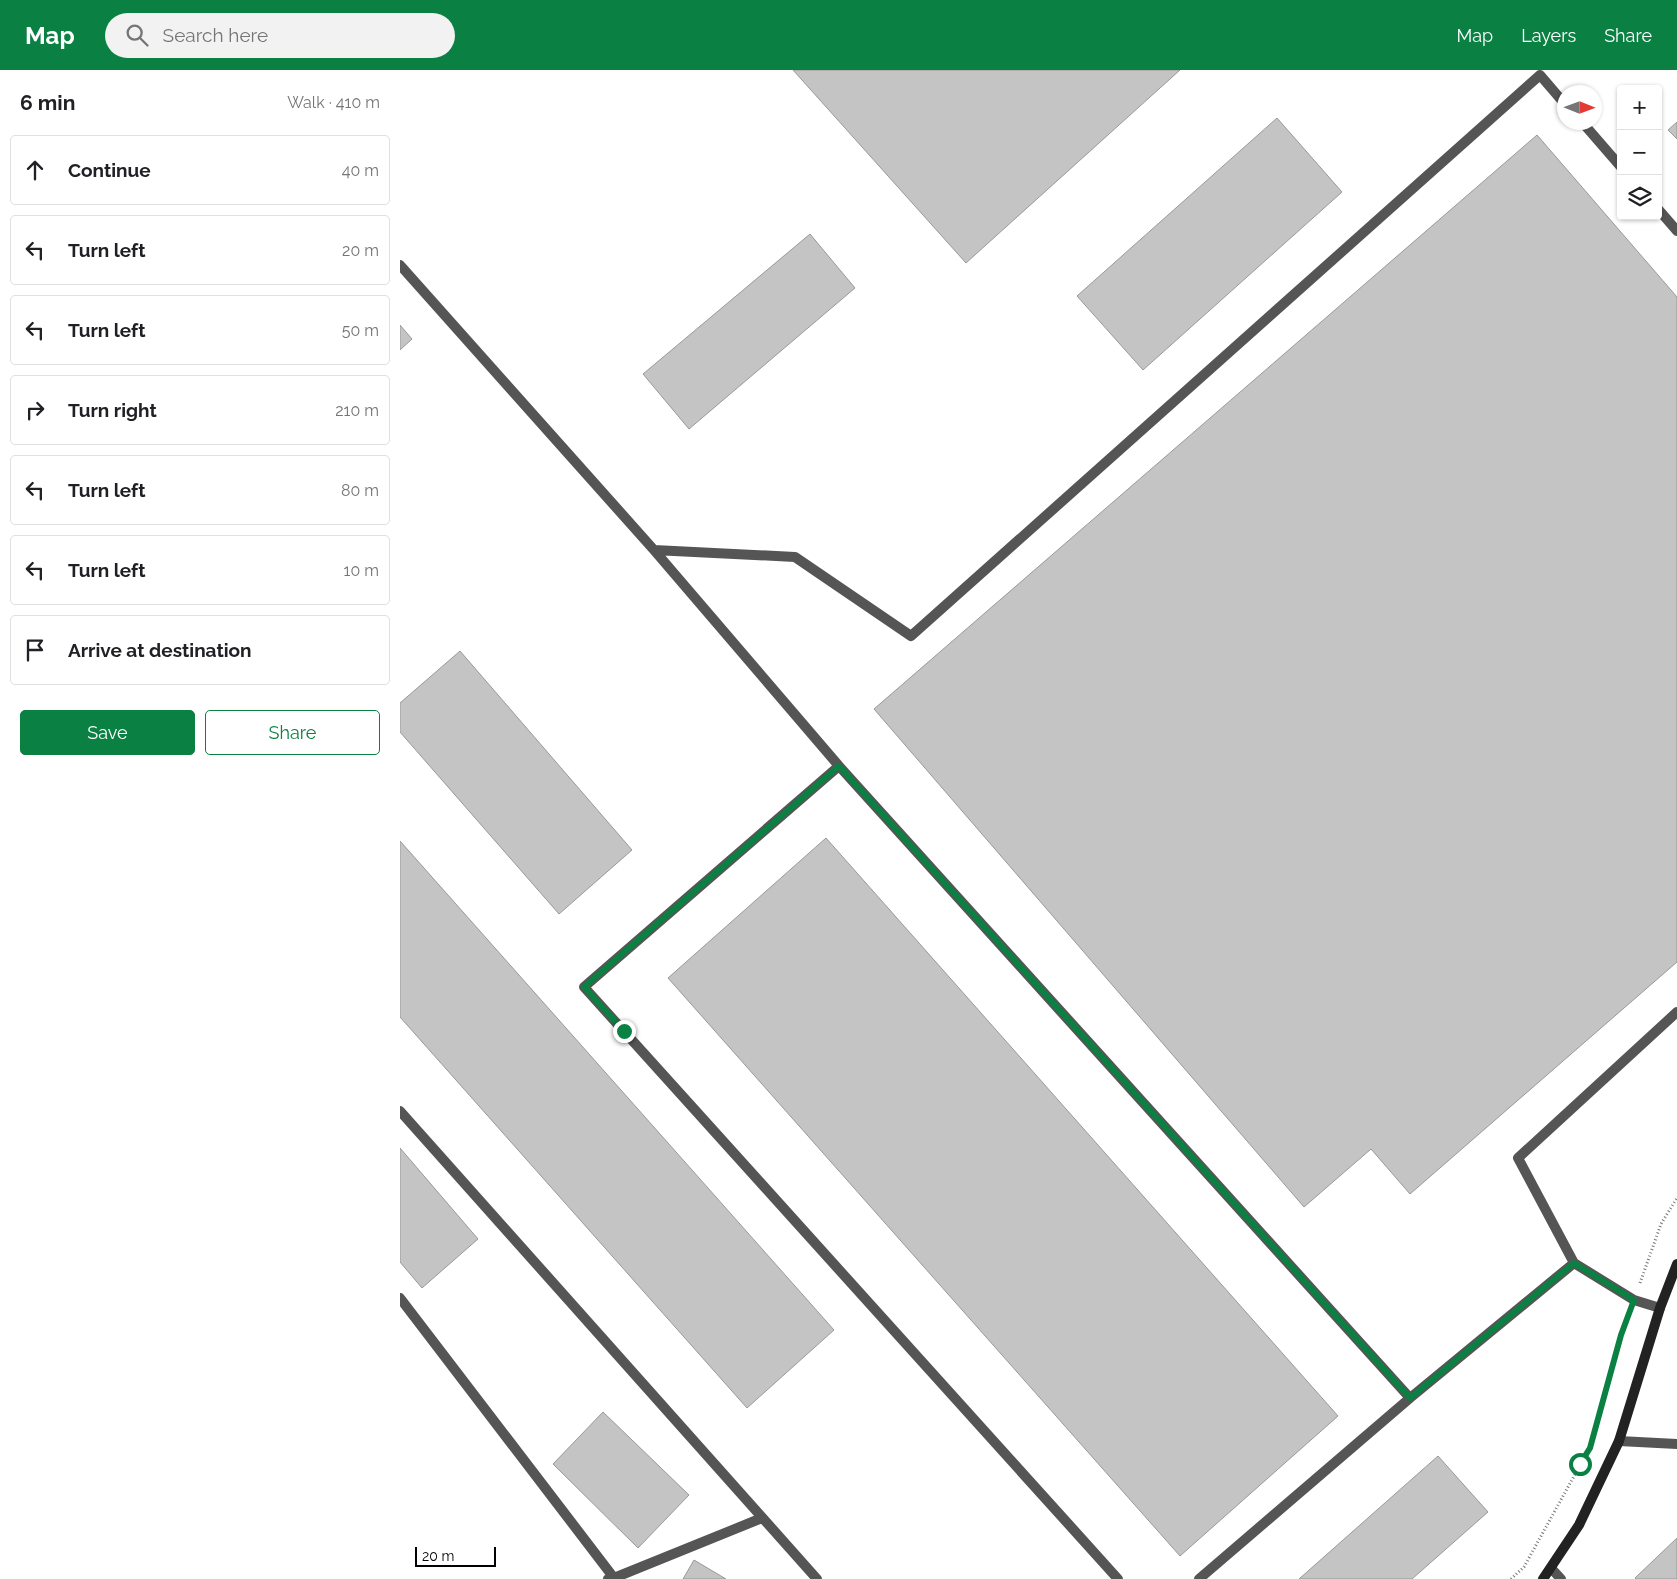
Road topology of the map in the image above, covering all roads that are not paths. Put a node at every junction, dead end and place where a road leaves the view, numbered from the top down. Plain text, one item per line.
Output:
1 (1538, 73) edge
2 (1557, 95) edge
3 (1589, 130) edge
4 (1617, 162) edge
5 (1662, 214) edge
6 (1677, 231) edge
7 (400, 265) edge
8 (654, 550) junction
9 (839, 766) junction
10 (1677, 1012) edge
11 (400, 1111) edge
12 (1574, 1263) junction
13 (1677, 1264) edge
14 (400, 1298) edge
15 (1660, 1308) junction
16 (1410, 1398) junction
17 (1619, 1441) junction
18 (1677, 1444) edge
19 (762, 1518) junction
20 (1551, 1568) junction
21 (611, 1578) edge
22 (817, 1579) edge
23 (1118, 1579) edge
24 (1199, 1579) edge
25 (1543, 1579) edge
26 (1561, 1579) edge

1 - 2 street
1 - 8 street
3 - 4 street
5 - 6 street
7 - 8 street
8 - 9 street
9 - 16 street
9 - 23 street
10 - 12 street
11 - 19 street
12 - 15 street
12 - 16 street
13 - 15 main road
14 - 21 street
15 - 17 main road
16 - 24 street
17 - 18 street
17 - 20 main road
19 - 21 street
19 - 22 street
20 - 25 main road
20 - 26 street

